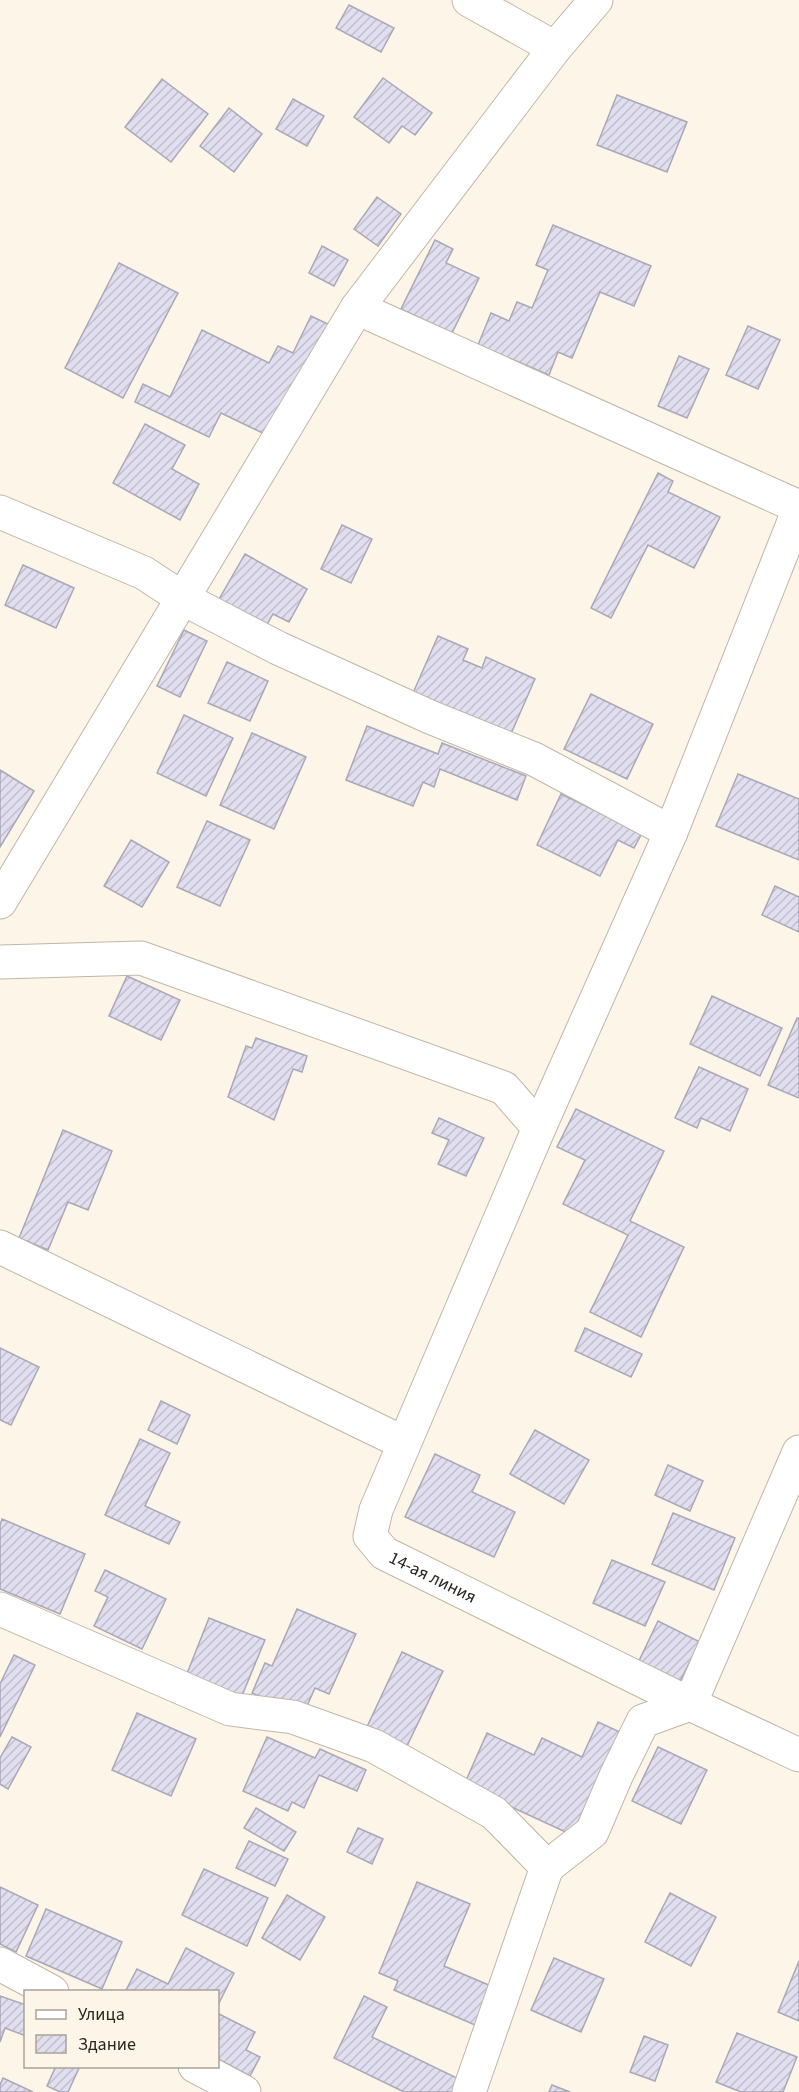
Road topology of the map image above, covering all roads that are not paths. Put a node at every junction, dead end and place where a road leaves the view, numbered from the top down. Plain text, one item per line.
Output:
1 (468, 0) edge
2 (596, 0) edge
3 (555, 48) junction
4 (357, 308) junction
5 (799, 508) edge
6 (0, 512) edge
7 (182, 598) junction
8 (671, 832) junction
9 (0, 902) edge
10 (0, 962) edge
11 (539, 1128) junction
12 (0, 1247) edge
13 (404, 1443) junction
14 (799, 1452) edge
15 (0, 1609) edge
16 (690, 1704) junction
17 (799, 1755) edge
18 (547, 1867) junction
19 (0, 1964) edge
20 (48, 1990) edge
21 (197, 2068) edge
22 (244, 2092) edge
23 (469, 2092) edge

1 - 3 street
2 - 3 street
3 - 4 street
4 - 5 street
4 - 7 street
5 - 8 street
6 - 7 street
7 - 8 street
7 - 9 street
8 - 11 street
10 - 11 street
11 - 13 street
12 - 13 street
13 - 16 street, 14-ая линия
14 - 16 street
15 - 18 street
16 - 17 street, 14-ая линия
16 - 18 street
18 - 23 street
19 - 20 street
21 - 22 street

